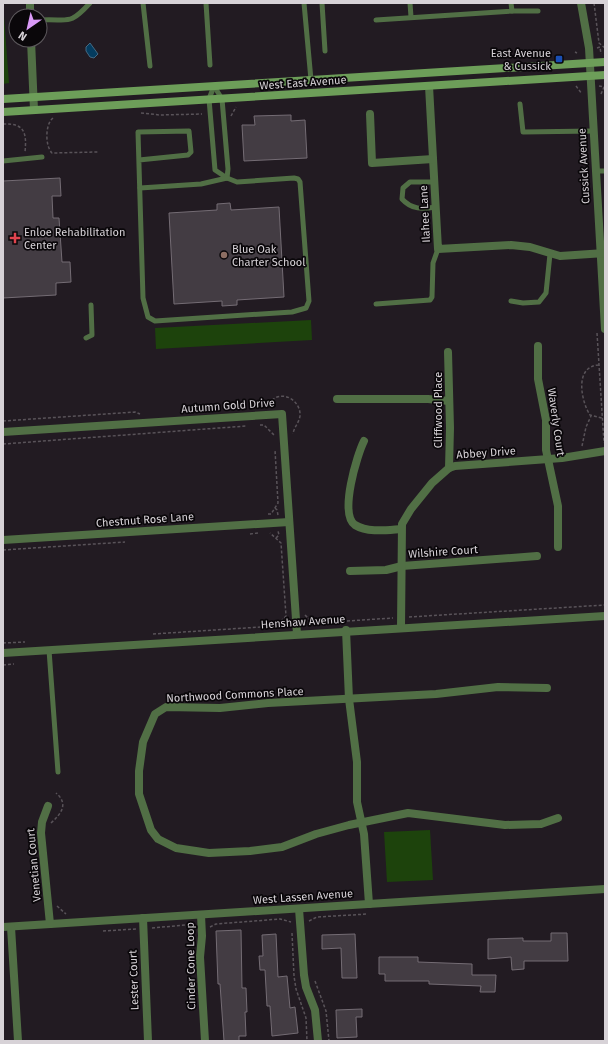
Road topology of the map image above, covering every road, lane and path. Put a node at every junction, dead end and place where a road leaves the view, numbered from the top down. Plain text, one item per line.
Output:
1 (90, 3) edge
2 (143, 3) edge
3 (206, 3) edge
4 (304, 3) edge
5 (322, 3) edge
6 (410, 3) edge
7 (511, 3) edge
8 (581, 3) edge
9 (594, 3) edge
10 (512, 11) junction
11 (538, 11) dead end
12 (411, 17) junction
13 (48, 20) edge
14 (376, 20) dead end
15 (31, 48) edge
16 (605, 48) edge
17 (325, 51) dead end
18 (605, 62) edge
19 (590, 63) junction
20 (150, 66) dead end
21 (210, 66) dead end
22 (605, 75) edge
23 (591, 76) junction
24 (311, 80) junction
25 (573, 85) dead end
26 (214, 86) junction
27 (429, 86) junction
28 (604, 86) edge
29 (601, 95) dead end
30 (34, 97) junction
31 (3, 99) edge
32 (210, 99) junction
33 (222, 99) junction
34 (583, 101) dead end
35 (520, 104) dead end
36 (239, 106) dead end
37 (34, 110) junction
38 (3, 112) edge
39 (136, 113) dead end
40 (202, 114) dead end
41 (370, 114) dead end
42 (57, 116) dead end
43 (231, 117) dead end
44 (3, 124) edge
45 (593, 131) junction
46 (98, 152) dead end
47 (24, 154) dead end
48 (42, 158) dead end
49 (433, 159) junction
50 (139, 160) junction
51 (3, 161) edge
52 (605, 170) edge
53 (595, 171) junction
54 (226, 178) junction
55 (434, 182) junction
56 (140, 188) junction
57 (436, 207) junction
58 (438, 249) junction
59 (602, 253) edge
60 (550, 254) junction
61 (511, 300) dead end
62 (376, 304) dead end
63 (91, 305) dead end
64 (601, 328) edge
65 (86, 338) dead end
66 (538, 346) dead end
67 (448, 352) dead end
68 (599, 365) junction
69 (337, 399) dead end
70 (449, 401) junction
71 (260, 406) dead end
72 (140, 414) dead end
73 (591, 416) junction
74 (602, 418) junction
75 (3, 421) edge
76 (254, 425) dead end
77 (247, 426) dead end
78 (3, 432) edge
79 (274, 436) dead end
80 (293, 436) dead end
81 (364, 440) dead end
82 (3, 444) edge
83 (275, 444) dead end
84 (582, 446) dead end
85 (605, 451) edge
86 (549, 459) junction
87 (449, 468) junction
88 (605, 495) edge
89 (264, 514) dead end
90 (289, 522) junction
91 (401, 529) junction
92 (269, 532) dead end
93 (263, 533) dead end
94 (250, 534) dead end
95 (3, 540) edge
96 (132, 541) dead end
97 (558, 547) dead end
98 (3, 550) edge
99 (537, 556) dead end
100 (402, 566) junction
101 (350, 571) dead end
102 (605, 605) edge
103 (304, 608) dead end
104 (605, 616) edge
105 (401, 618) junction
106 (401, 627) junction
107 (346, 630) junction
108 (297, 634) junction
109 (150, 635) dead end
110 (27, 642) dead end
111 (3, 643) edge
112 (49, 650) junction
113 (3, 653) edge
114 (14, 664) dead end
115 (3, 665) edge
116 (547, 688) dead end
117 (349, 698) junction
118 (58, 772) dead end
119 (56, 793) dead end
120 (48, 806) dead end
121 (558, 818) dead end
122 (362, 822) junction
123 (50, 827) dead end
124 (605, 890) edge
125 (56, 900) dead end
126 (369, 904) junction
127 (299, 909) junction
128 (72, 913) dead end
129 (201, 914) junction
130 (368, 914) dead end
131 (143, 918) junction
132 (280, 920) dead end
133 (50, 924) junction
134 (307, 926) dead end
135 (7, 927) edge
136 (208, 930) dead end
137 (313, 977) dead end
138 (18, 1041) edge
139 (148, 1041) edge
140 (205, 1041) edge
141 (318, 1041) edge
142 (329, 1041) edge

1 - 13 lane
2 - 20 lane
3 - 21 lane
4 - 24 lane
5 - 17 lane
6 - 12 lane
7 - 10 lane
8 - 19 street, Cussick Avenue
9 - 16 path
10 - 11 lane
10 - 12 lane
12 - 14 lane
15 - 30 street
18 - 19 main road, West East Avenue
19 - 23 street, Cussick Avenue
19 - 24 main road, West East Avenue
22 - 23 main road, West East Avenue
23 - 27 main road, West East Avenue
23 - 45 street, Cussick Avenue
24 - 26 main road, West East Avenue
25 - 34 path
26 - 30 main road, West East Avenue
26 - 32 lane
26 - 33 lane
27 - 33 main road, West East Avenue
27 - 49 street, Ilahee Lane
28 - 29 path
30 - 31 main road, West East Avenue
30 - 37 street
32 - 33 main road, West East Avenue
32 - 37 main road, West East Avenue
32 - 54 lane
33 - 54 lane
35 - 45 lane
36 - 43 path
37 - 38 main road, West East Avenue
39 - 40 path
41 - 49 street
42 - 46 path
44 - 47 path
45 - 53 street, Cussick Avenue
48 - 51 lane
49 - 55 street, Ilahee Lane
50 - 50 lane
50 - 56 lane
52 - 53 lane
53 - 59 street, Cussick Avenue
54 - 56 lane
54 - 56 lane
55 - 57 street, Ilahee Lane
55 - 57 lane
57 - 58 street, Ilahee Lane
58 - 60 street, Ilahee Lane
58 - 62 lane
59 - 60 street, Ilahee Lane
59 - 64 street, Cussick Avenue
60 - 61 lane
63 - 65 lane
64 - 68 path
66 - 86 street, Waverly Court
67 - 70 street, Cliffwood Place
68 - 73 path
68 - 74 path
69 - 70 street
70 - 87 street, Cliffwood Place
71 - 80 path
72 - 75 path
73 - 74 path
73 - 84 path
74 - 85 path
76 - 79 path
77 - 82 path
78 - 90 street, Autumn Gold Drive
81 - 91 street
83 - 89 path
85 - 86 street, Abbey Drive
85 - 88 path
86 - 87 street, Abbey Drive
86 - 97 street, Waverly Court
87 - 91 street, Abbey Drive
90 - 95 street, Chestnut Rose Lane
90 - 108 street, Autumn Gold Drive
91 - 100 street, Abbey Drive
92 - 109 path
93 - 94 path
96 - 98 path
99 - 100 street, Wilshire Court
100 - 101 street, Wilshire Court
100 - 105 street, Abbey Drive
102 - 105 path
103 - 105 path
104 - 106 street, Henshaw Avenue
105 - 106 street, Abbey Drive
106 - 107 street, Henshaw Avenue
107 - 108 street, Henshaw Avenue
107 - 117 street
108 - 112 street, Henshaw Avenue
110 - 111 path
112 - 113 street, Henshaw Avenue
112 - 118 lane
114 - 115 path
116 - 117 street, Northwood Commons Place
117 - 122 street
117 - 122 street, Northwood Commons Place
119 - 123 path
120 - 133 street, Venetian Court
121 - 122 street, Northwood Commons Place
122 - 126 street
124 - 126 street, West Lassen Avenue
125 - 128 path
126 - 127 street, West Lassen Avenue
127 - 129 street, West Lassen Avenue
127 - 141 street
129 - 131 street, West Lassen Avenue
129 - 140 street, Cinder Cone Loop
130 - 134 path
131 - 133 street, West Lassen Avenue
131 - 139 street, Lester Court
132 - 136 path
133 - 135 street, West Lassen Avenue
135 - 138 street
137 - 142 path

